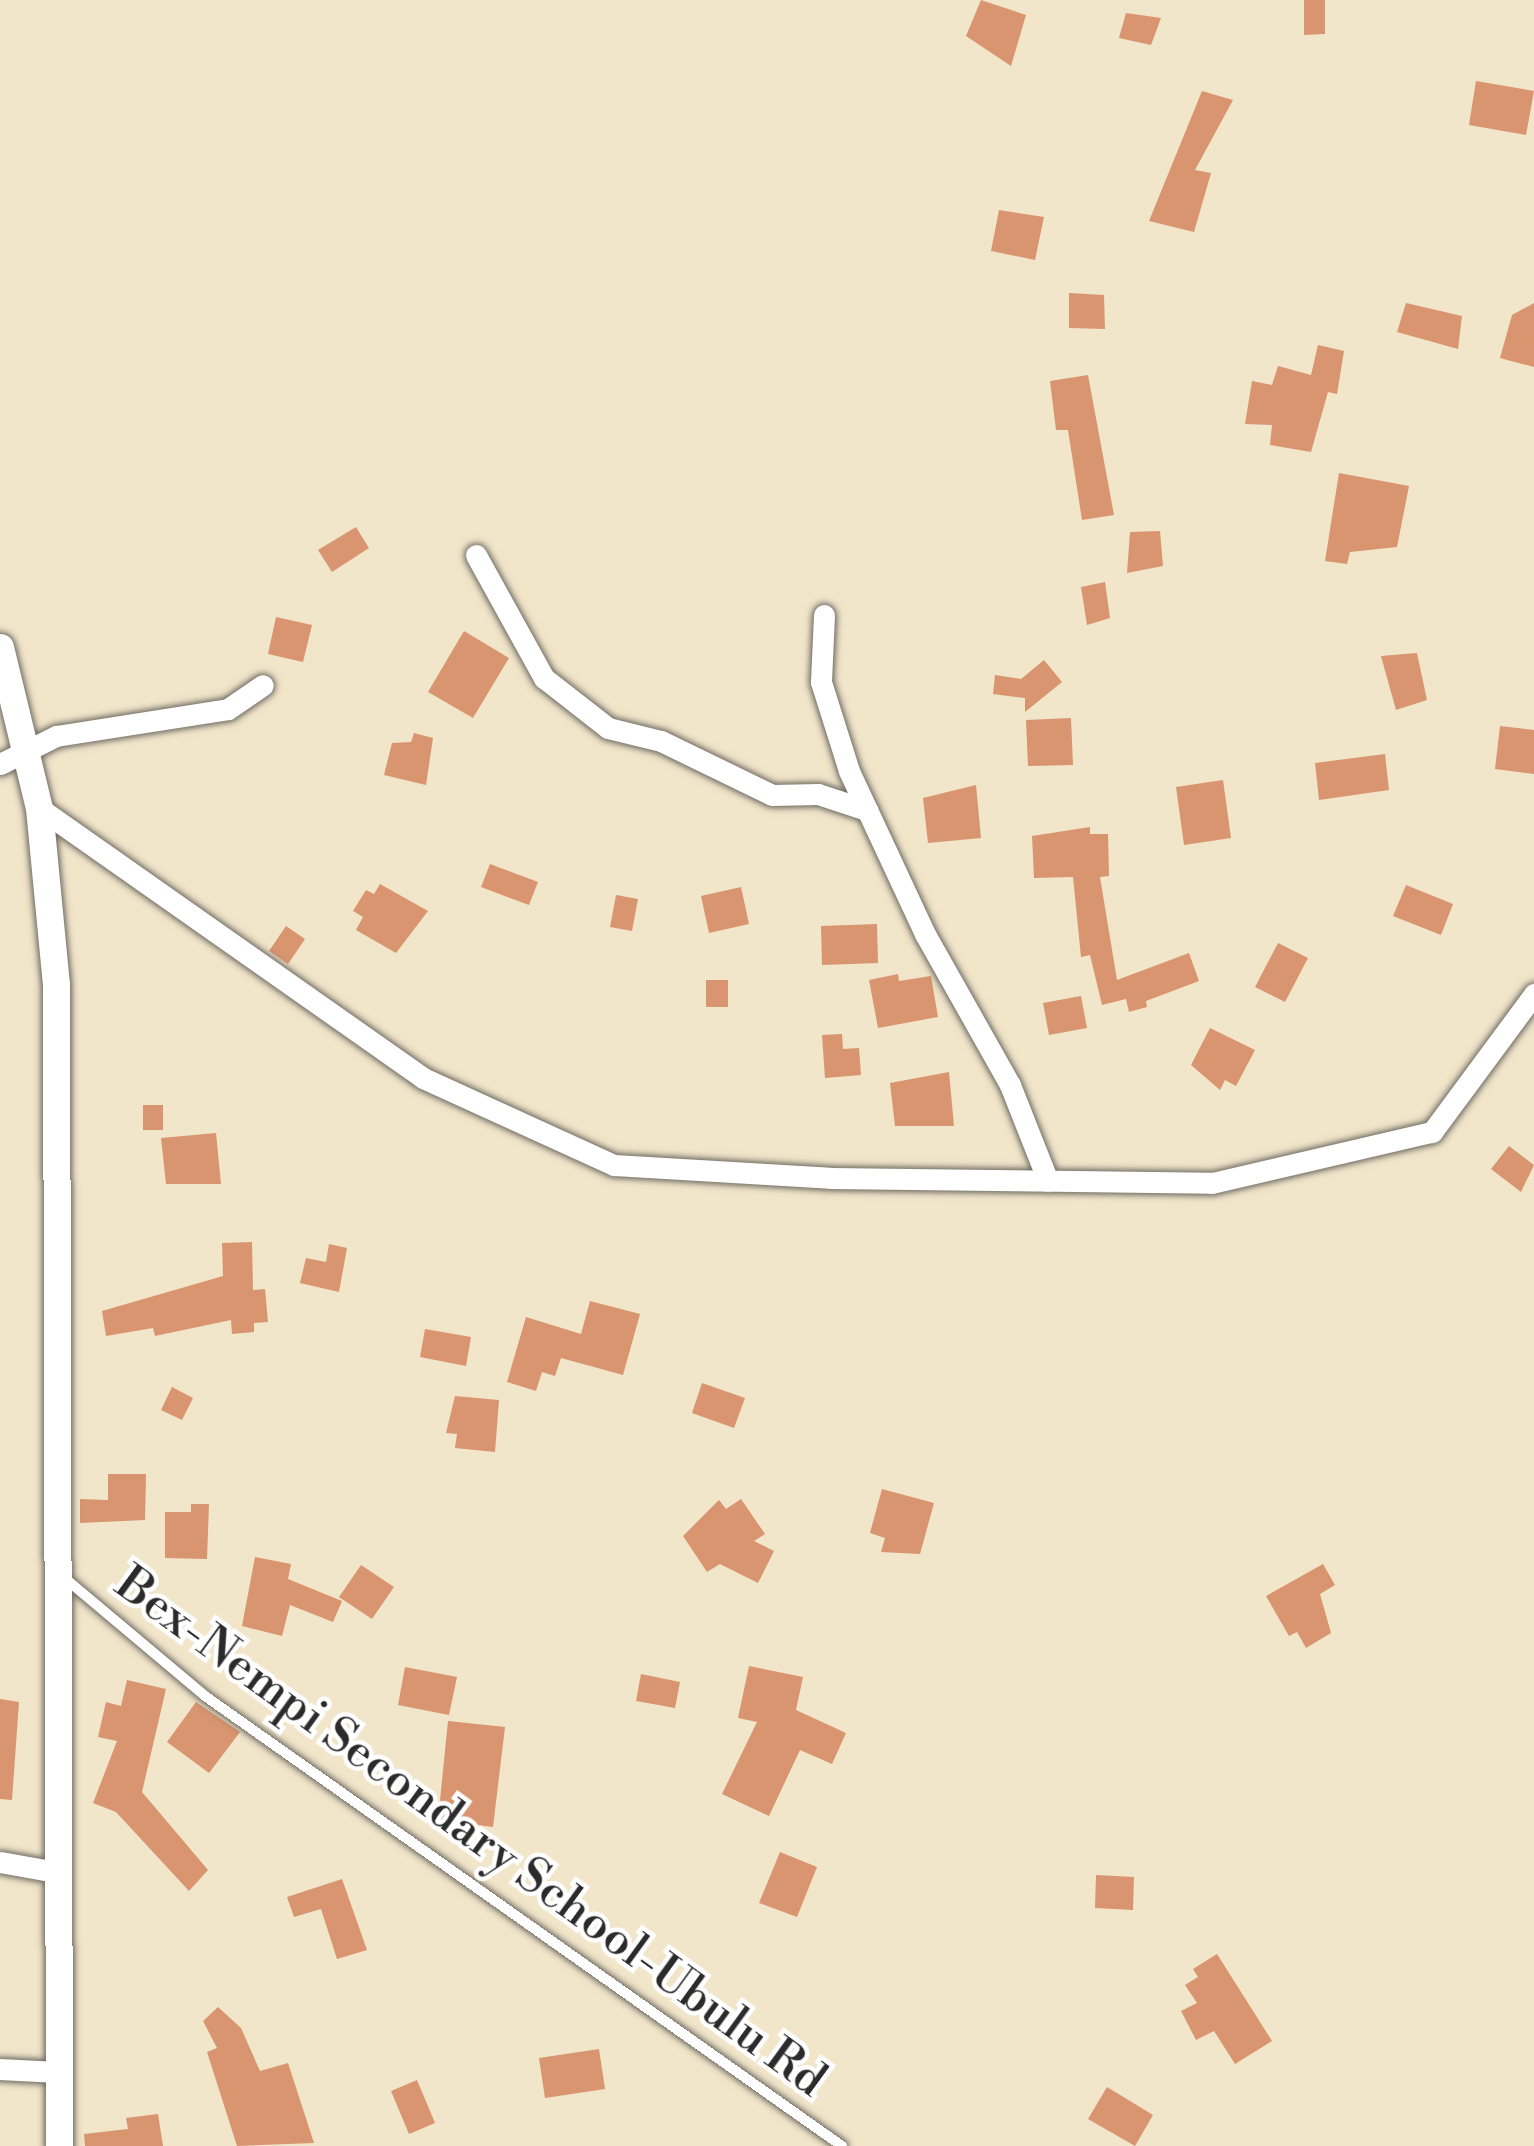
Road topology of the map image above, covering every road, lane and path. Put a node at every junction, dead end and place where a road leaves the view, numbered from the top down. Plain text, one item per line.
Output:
1 (476, 555) dead end
2 (824, 615) dead end
3 (0, 647) edge
4 (263, 685) dead end
5 (13, 759) edge
6 (39, 808) junction
7 (867, 810) junction
8 (1534, 994) edge
9 (1048, 1181) junction
10 (58, 1574) junction
11 (0, 1862) edge
12 (56, 1872) junction
13 (0, 2069) edge
14 (57, 2072) junction
15 (59, 2146) edge
16 (842, 2146) edge

1 - 7 street
2 - 7 street
3 - 5 street
4 - 5 street
5 - 6 street
6 - 9 street
6 - 10 street
7 - 9 street
8 - 9 street
10 - 12 street
10 - 16 lane, Bex-Nempi Secondary School-Ubulu Rd
11 - 12 street
12 - 14 street
13 - 14 street
14 - 15 street

